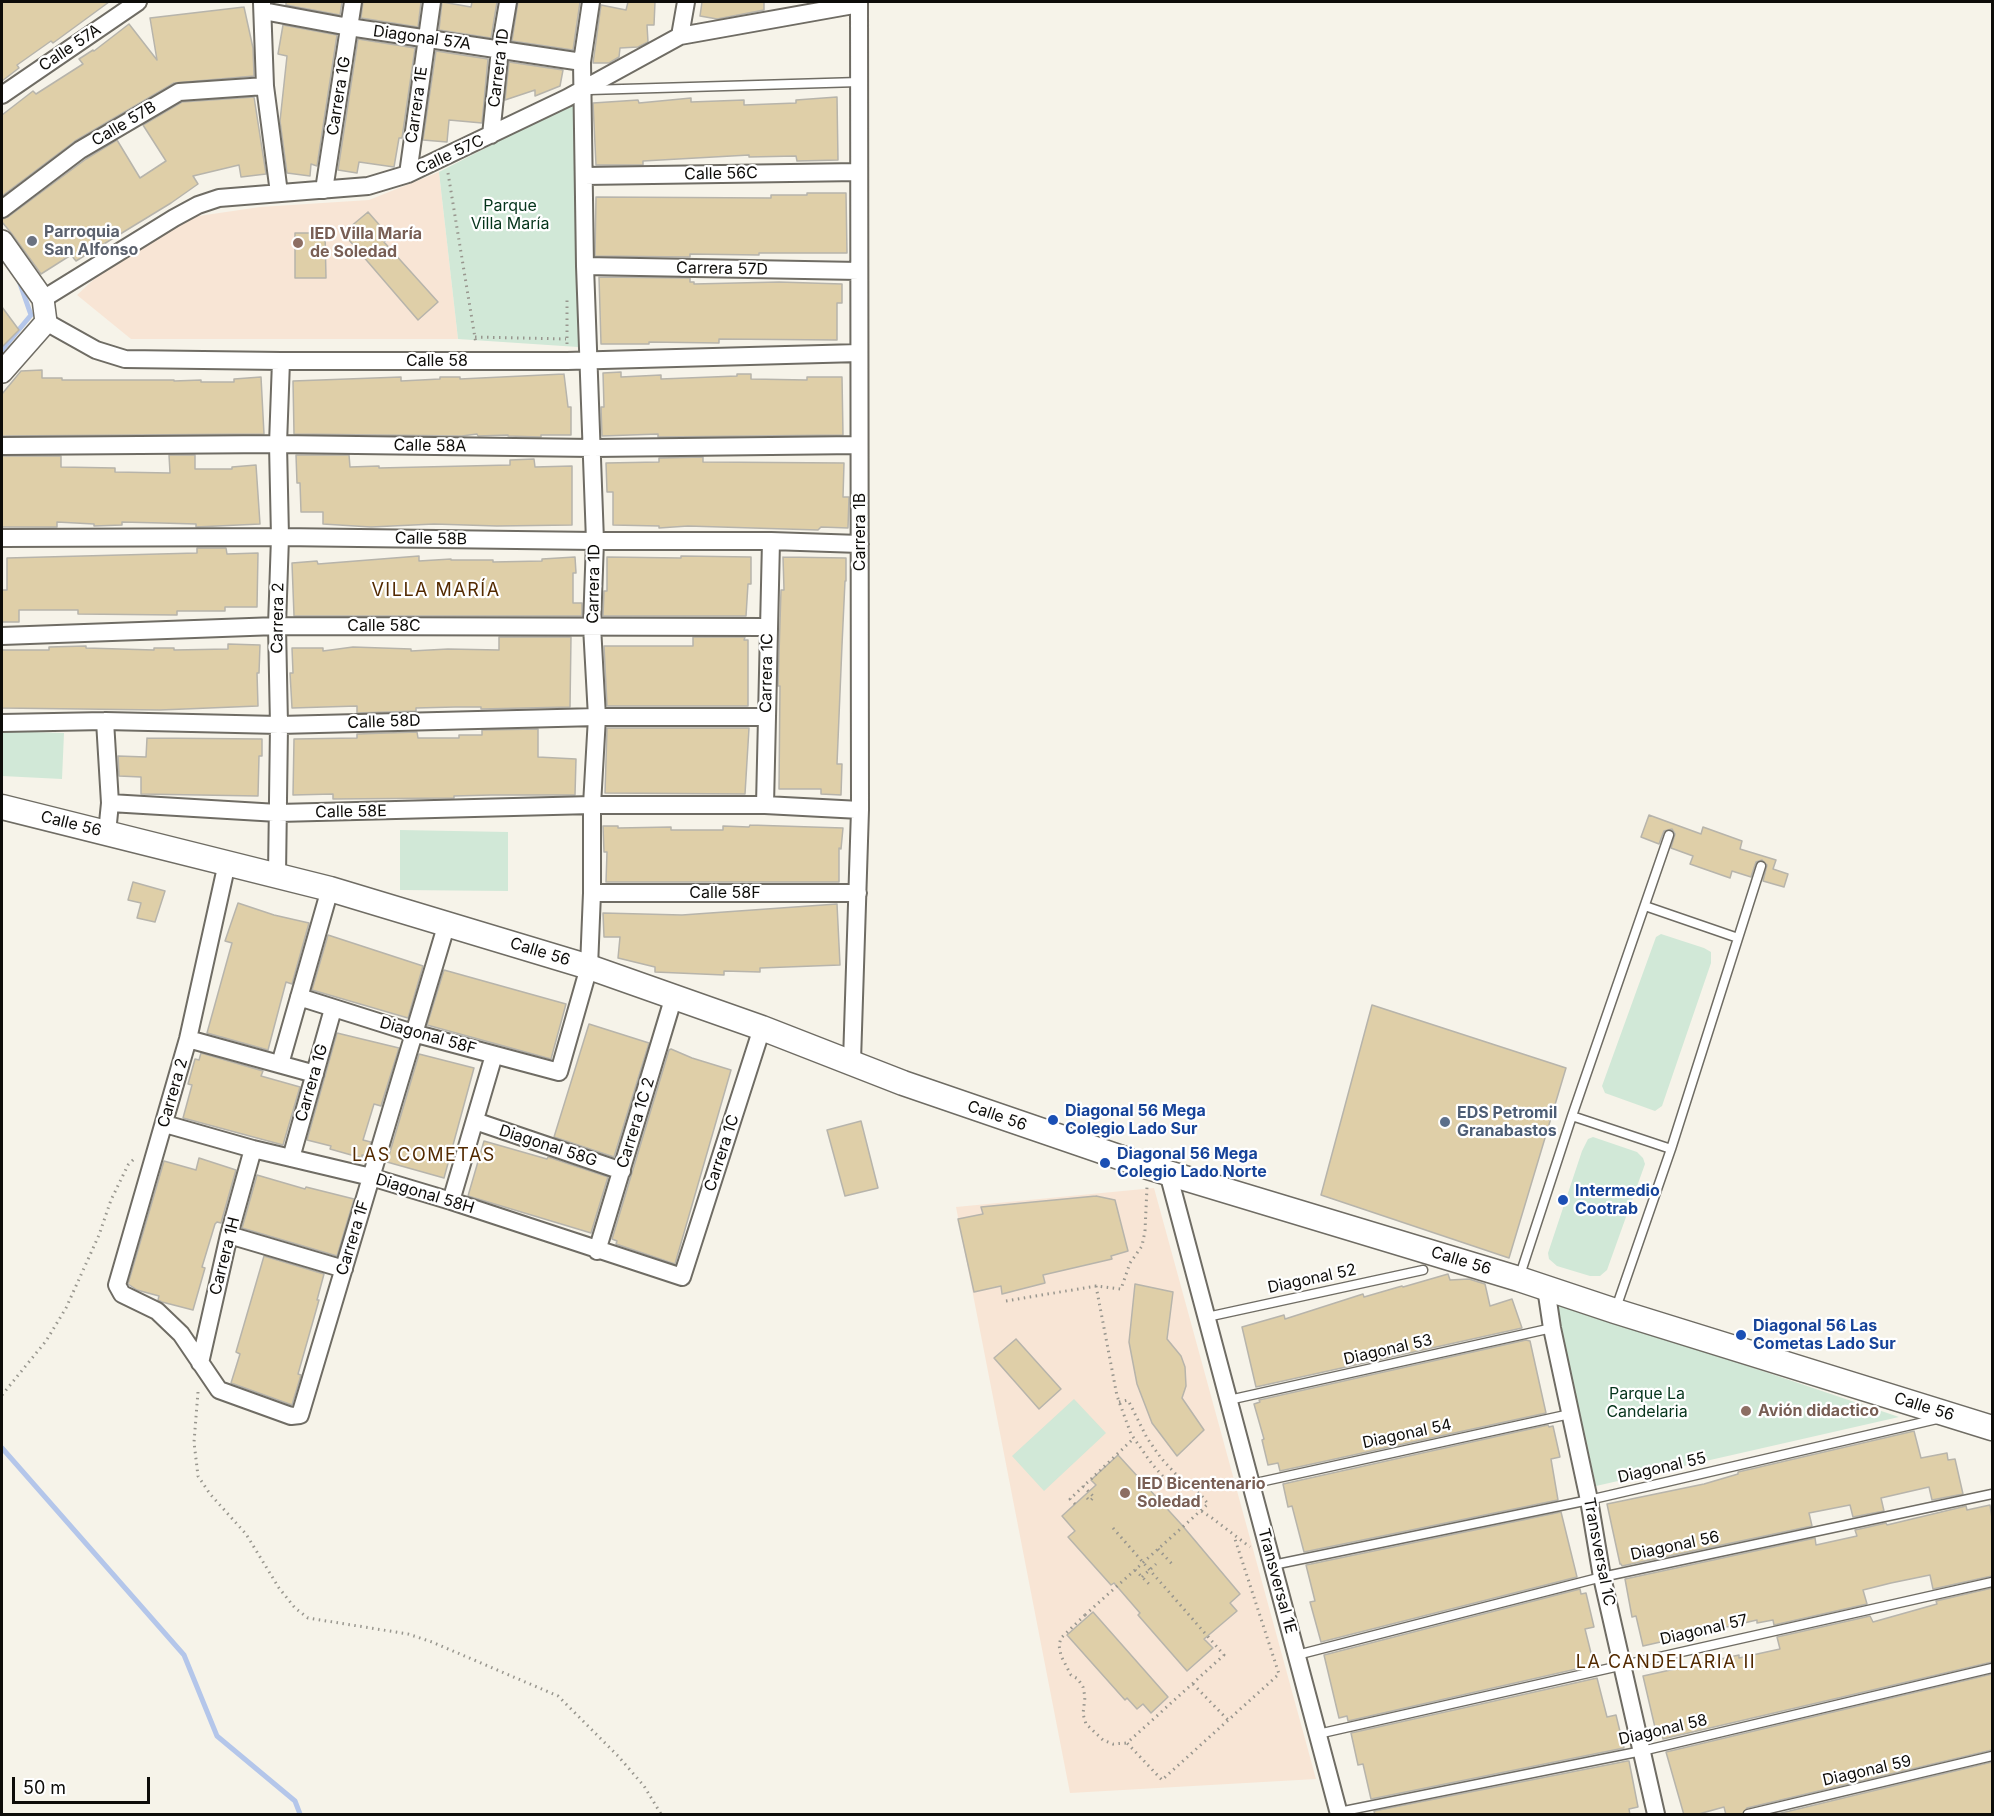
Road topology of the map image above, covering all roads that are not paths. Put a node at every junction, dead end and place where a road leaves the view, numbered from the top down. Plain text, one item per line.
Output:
1 (138, 2) edge
2 (353, 2) edge
3 (432, 2) edge
4 (508, 2) edge
5 (591, 2) edge
6 (686, 2) edge
7 (859, 3) edge
8 (263, 6) edge
9 (349, 27) junction
10 (680, 36) junction
11 (426, 39) junction
12 (500, 49) junction
13 (582, 62) junction
14 (859, 82) junction
15 (265, 86) junction
16 (583, 90) junction
17 (2, 95) edge
18 (491, 135) junction
19 (859, 172) junction
20 (408, 174) junction
21 (584, 176) junction
22 (324, 190) junction
23 (279, 193) junction
24 (2, 209) edge
25 (2, 241) edge
26 (585, 266) junction
27 (859, 271) junction
28 (43, 299) junction
29 (46, 322) junction
30 (859, 353) junction
31 (589, 360) junction
32 (281, 361) junction
33 (2, 372) edge
34 (278, 444) junction
35 (2, 446) edge
36 (859, 446) junction
37 (593, 448) junction
38 (280, 537) junction
39 (2, 538) edge
40 (595, 541) junction
41 (771, 541) junction
42 (860, 544) junction
43 (277, 626) junction
44 (592, 626) junction
45 (768, 627) junction
46 (2, 636) edge
47 (597, 717) junction
48 (766, 717) junction
49 (105, 721) junction
50 (2, 723) edge
51 (279, 725) junction
52 (110, 803) junction
53 (765, 805) junction
54 (592, 806) junction
55 (2, 807) edge
56 (860, 810) junction
57 (278, 813) junction
58 (107, 833) junction
59 (1669, 835) dead end
60 (227, 863) junction
61 (1761, 866) dead end
62 (277, 875) junction
63 (330, 889) junction
64 (592, 893) junction
65 (858, 893) junction
66 (1645, 906) junction
67 (447, 923) junction
68 (1738, 938) junction
69 (589, 967) junction
70 (674, 996) junction
71 (299, 997) junction
72 (333, 1009) junction
73 (762, 1028) junction
74 (413, 1033) junction
75 (188, 1039) junction
76 (494, 1055) junction
77 (852, 1061) junction
78 (280, 1064) junction
79 (559, 1072) joint
80 (315, 1074) junction
81 (1572, 1116) junction
82 (475, 1121) junction
83 (165, 1124) junction
84 (253, 1149) junction
85 (1671, 1149) junction
86 (291, 1158) junction
87 (1158, 1170) junction
88 (622, 1171) junction
89 (371, 1177) junction
90 (451, 1201) junction
91 (229, 1235) junction
92 (597, 1251) junction
93 (344, 1269) junction
94 (1424, 1270) dead end
95 (682, 1277) joint
96 (1519, 1279) junction
97 (1546, 1288) junction
98 (1615, 1311) junction
99 (1207, 1317) junction
100 (1552, 1328) junction
101 (200, 1363) junction
102 (1229, 1400) junction
103 (1570, 1414) junction
104 (1951, 1415) junction
105 (1992, 1428) edge
106 (1251, 1484) junction
107 (1992, 1494) edge
108 (1589, 1500) junction
109 (1273, 1565) junction
110 (1602, 1577) junction
111 (1992, 1582) edge
112 (1297, 1655) junction
113 (1623, 1664) junction
114 (1992, 1668) edge
115 (1318, 1734) junction
116 (1642, 1751) junction
117 (1992, 1756) edge
118 (1339, 1813) edge
119 (1656, 1815) edge
120 (1748, 1815) edge

1 - 17 street, Calle 57A
2 - 9 street, Carrera 1G
3 - 11 street, Carrera 1E
4 - 12 street, Carrera 1D
5 - 13 street
6 - 10 street
7 - 10 street, Calle 57C
7 - 14 street, Carrera 1B
8 - 9 street, Diagonal 57A
8 - 15 street
9 - 11 street, Diagonal 57A
9 - 22 street, Carrera 1G
10 - 16 street, Calle 57C
11 - 12 street, Diagonal 57A
11 - 20 street, Carrera 1E
12 - 13 street, Diagonal 57A
12 - 18 street, Carrera 1D
13 - 16 street
14 - 16 lane
14 - 19 street, Carrera 1B
15 - 23 street
15 - 24 street, Calle 57B
16 - 18 street, Calle 57C
16 - 21 street, Carrera 1D
18 - 20 street, Calle 57C
19 - 21 street, Calle 56C
19 - 27 street, Carrera 1B
20 - 22 street, Calle 57C
21 - 26 street, Carrera 1D
22 - 23 street, Calle 57C
23 - 28 street, Calle 57C
25 - 28 street
26 - 27 street, Carrera 57D
26 - 31 street, Carrera 1D
27 - 30 street, Carrera 1B
28 - 29 street
29 - 32 street, Calle 58
29 - 33 street
30 - 31 street, Calle 58
30 - 36 street, Carrera 1B
31 - 32 street, Calle 58
31 - 37 street, Carrera 1D
32 - 34 street, Carrera 2
34 - 35 street, Calle 58A
34 - 37 street, Calle 58A
34 - 38 street, Carrera 2
36 - 37 street, Calle 58A
36 - 42 street, Carrera 1B
37 - 40 street, Carrera 1D
38 - 39 street, Calle 58B
38 - 40 street, Calle 58B
38 - 43 street, Carrera 2
40 - 41 street, Calle 58B
40 - 44 street, Carrera 1D
41 - 42 street, Calle 58B
41 - 45 street, Carrera 1C
42 - 56 street, Carrera 1B
43 - 44 street, Calle 58C
43 - 46 street, Calle 58C
43 - 51 street, Carrera 2
44 - 45 street, Calle 58C
44 - 47 street, Carrera 1D
45 - 48 street, Carrera 1C
47 - 48 street, Calle 58D
47 - 51 street, Calle 58D
47 - 54 street, Carrera 1D
48 - 53 street, Carrera 1C
49 - 50 street, Calle 58D
49 - 51 street, Calle 58D
49 - 52 street
51 - 57 street, Carrera 2
52 - 57 street, Calle 58E
52 - 58 street
53 - 54 street
53 - 56 street
54 - 57 street, Calle 58E
54 - 64 street, Carrera 1D
55 - 58 main road, Calle 56
56 - 65 street, Carrera 1B
57 - 62 street, Carrera 2
58 - 60 main road, Calle 56
59 - 66 lane
60 - 62 main road, Calle 56
60 - 75 street, Carrera 2
61 - 68 lane
62 - 63 main road, Calle 56
63 - 67 main road, Calle 56
63 - 71 street
64 - 65 street, Calle 58F
64 - 69 street, Carrera 1D
65 - 77 street, Carrera 1B
66 - 68 lane
66 - 81 lane
67 - 69 main road, Calle 56
67 - 74 street, Carrera 1F
68 - 85 lane
69 - 70 main road, Calle 56
69 - 79 street, Carrera 1D
70 - 73 main road, Calle 56
70 - 88 street, Carrera 1C 2
71 - 72 street, Diagonal 58F
71 - 78 street
72 - 74 street, Diagonal 58F
72 - 80 street, Carrera 1G
73 - 77 main road, Calle 56
73 - 95 street, Carrera 1C
74 - 76 street, Diagonal 58F
74 - 89 street, Carrera 1F
75 - 78 street
75 - 83 street, Carrera 2
76 - 79 street, Diagonal 58F
76 - 82 street
77 - 87 main road, Calle 56
78 - 80 street
80 - 86 street, Carrera 1G
81 - 85 lane
81 - 96 lane
82 - 88 street, Diagonal 58G
82 - 90 street
83 - 84 street, Diagonal 58H
83 - 101 street, Carrera 2
84 - 86 street, Diagonal 58H
84 - 91 street, Carrera 1H
85 - 98 lane
86 - 89 street, Diagonal 58H
87 - 96 main road, Calle 56
87 - 99 street, Transversal 1E
88 - 92 street, Carrera 1C 2
89 - 90 street, Diagonal 58H
89 - 93 street, Carrera 1F
90 - 92 street, Diagonal 58H
91 - 93 street
91 - 101 street, Carrera 1H
92 - 95 street, Diagonal 58H
93 - 101 street, Carrera 1F
94 - 99 lane, Diagonal 52
96 - 97 main road, Calle 56
97 - 98 main road, Calle 56
97 - 100 street, Transversal 1C
98 - 104 main road, Calle 56
99 - 102 street, Transversal 1E
100 - 102 lane, Diagonal 53
100 - 103 street, Transversal 1C
102 - 106 street, Transversal 1E
103 - 106 lane, Diagonal 54
103 - 108 street, Transversal 1C
104 - 105 main road, Calle 56
104 - 108 lane, Diagonal 55
106 - 109 street, Transversal 1E
107 - 110 lane, Diagonal 56
108 - 109 lane, Diagonal 55
108 - 110 street, Transversal 1C
109 - 112 street, Transversal 1E
110 - 112 lane, Diagonal 56
110 - 113 street, Transversal 1C
111 - 113 lane, Diagonal 57
112 - 115 street, Transversal 1E
113 - 115 lane, Diagonal 57
113 - 116 street, Transversal 1C
114 - 116 lane, Diagonal 58
115 - 118 street, Transversal 1E
116 - 118 lane, Diagonal 58
116 - 119 street, Transversal 1C
117 - 120 lane, Diagonal 59

